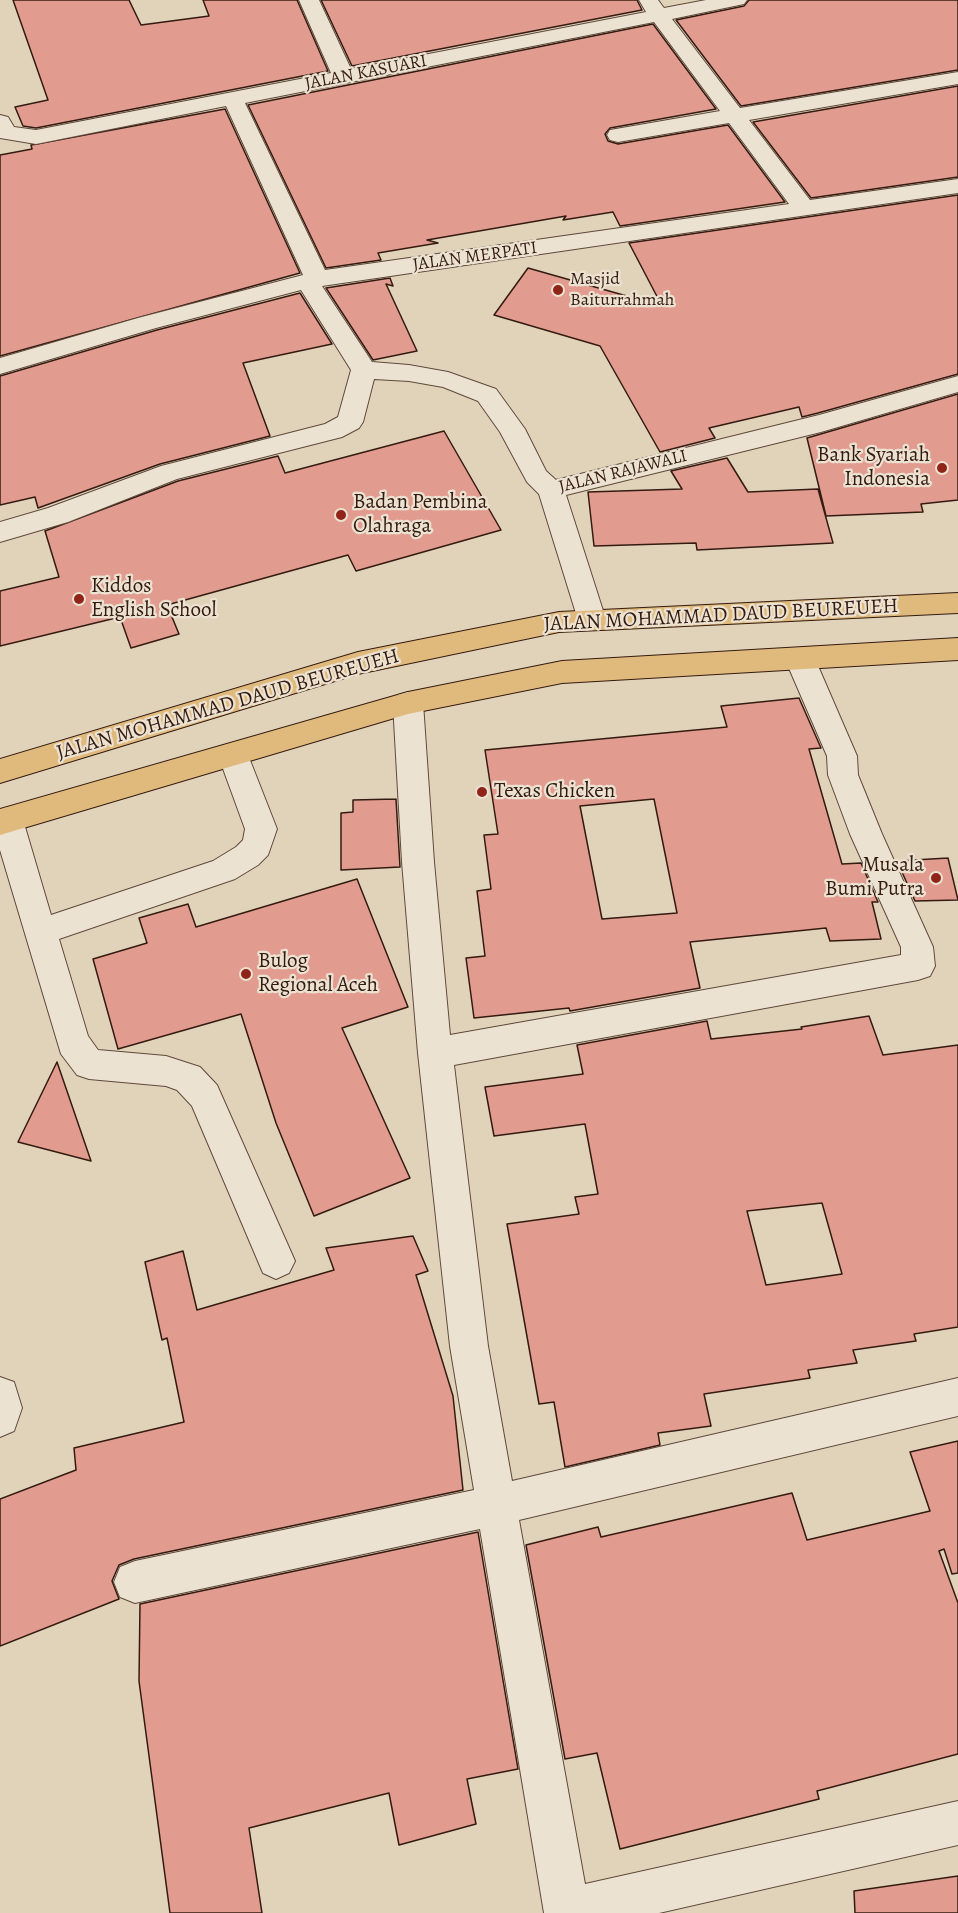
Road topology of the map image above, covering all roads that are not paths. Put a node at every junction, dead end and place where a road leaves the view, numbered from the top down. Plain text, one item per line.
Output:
1 (309, 0) edge
2 (737, 0) edge
3 (653, 8) edge
4 (344, 78) junction
5 (958, 78) edge
6 (233, 99) junction
7 (736, 116) junction
8 (0, 122) edge
9 (618, 135) dead end
10 (958, 186) edge
11 (805, 209) junction
12 (313, 281) junction
13 (0, 366) edge
14 (364, 370) junction
15 (958, 384) edge
16 (551, 490) junction
17 (0, 532) edge
18 (958, 603) edge
19 (592, 620) junction
20 (958, 649) edge
21 (800, 659) junction
22 (408, 703) junction
23 (233, 755) junction
24 (0, 771) edge
25 (4, 820) edge
26 (40, 932) junction
27 (435, 1053) junction
28 (276, 1261) dead end
29 (0, 1396) edge
30 (958, 1397) edge
31 (0, 1417) edge
32 (496, 1505) junction
33 (135, 1582) dead end
34 (958, 1823) edge
35 (567, 1912) edge

1 - 4 street
2 - 3 street, JALAN KASUARI
3 - 4 street, JALAN KASUARI
3 - 7 street
4 - 6 street, JALAN KASUARI
5 - 7 street
6 - 8 street, JALAN KASUARI
6 - 12 street
7 - 9 street
7 - 11 street
10 - 11 street, JALAN MERPATI
11 - 12 street, JALAN MERPATI
12 - 13 street, JALAN MERPATI
12 - 14 street
14 - 16 street, JALAN RAJAWALI
14 - 17 street
15 - 16 street, JALAN RAJAWALI
16 - 19 street
18 - 19 highway, JALAN MOHAMMAD DAUD BEUREUEH
19 - 24 highway, JALAN MOHAMMAD DAUD BEUREUEH
20 - 21 highway
21 - 22 highway
21 - 27 street
22 - 23 highway
22 - 27 street
23 - 25 highway
23 - 26 street
25 - 26 street
26 - 28 street
27 - 32 street
29 - 31 street
30 - 32 street
32 - 33 street
32 - 35 street
34 - 35 street

